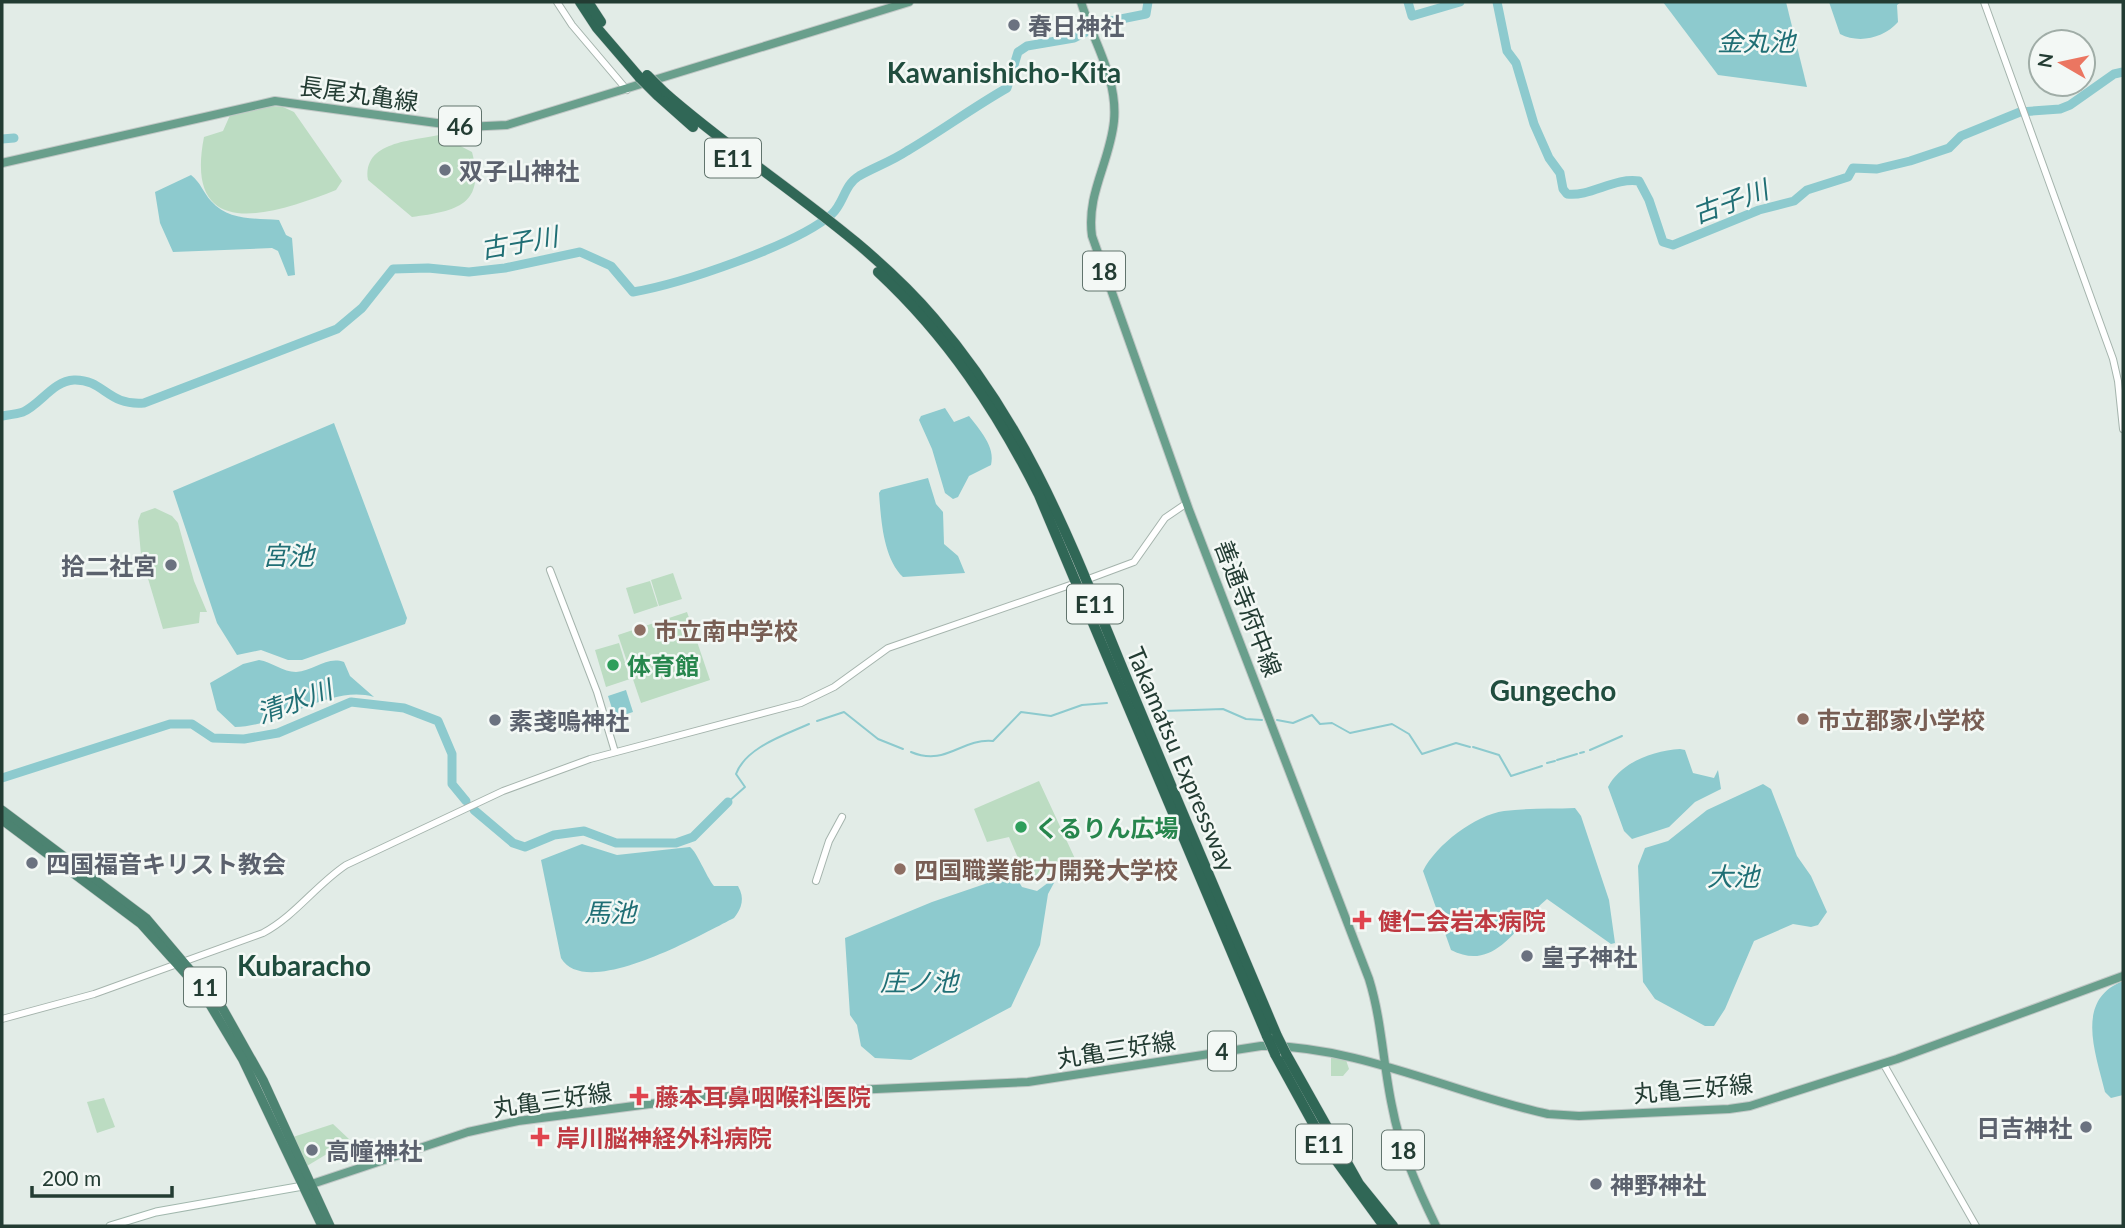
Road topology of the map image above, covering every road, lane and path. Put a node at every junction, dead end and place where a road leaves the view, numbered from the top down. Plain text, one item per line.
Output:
1 (557, 2) edge
2 (580, 2) edge
3 (588, 2) edge
4 (909, 2) edge
5 (1081, 2) edge
6 (1984, 2) edge
7 (643, 76) junction
8 (627, 90) junction
9 (2, 163) edge
10 (2123, 429) edge
11 (1187, 503) junction
12 (550, 570) dead end
13 (1091, 578) dead end
14 (1073, 584) dead end
15 (615, 752) junction
16 (2, 810) edge
17 (842, 817) dead end
18 (2, 820) edge
19 (816, 881) dead end
20 (182, 964) junction
21 (2123, 976) edge
22 (2, 1019) edge
23 (1280, 1054) junction
24 (1884, 1063) junction
25 (1385, 1068) junction
26 (307, 1186) junction
27 (110, 1226) edge
28 (321, 1226) edge
29 (330, 1226) edge
30 (1384, 1226) edge
31 (1393, 1226) edge
32 (1436, 1226) edge
33 (1976, 1226) edge

1 - 8 street
2 - 7 highway, Takamatsu Expressway / E11
3 - 7 highway, Takamatsu Expressway / E11
4 - 8 main road, 長尾丸亀線 / 46
5 - 11 main road, 善通寺府中線 / 18
6 - 10 street
7 - 23 highway, Takamatsu Expressway / E11, bridge
8 - 9 main road, 長尾丸亀線 / 46
11 - 13 street
11 - 25 main road, 善通寺府中線 / 18
12 - 15 street
14 - 15 street
15 - 20 street
16 - 20 highway, 11
17 - 19 street
18 - 20 highway, 11
20 - 22 street
20 - 26 highway, 11
21 - 24 main road, 丸亀三好線 / 4
23 - 30 highway, Takamatsu Expressway / E11
23 - 31 highway, Takamatsu Expressway / E11
24 - 25 main road, 丸亀三好線 / 4
24 - 33 street
25 - 26 main road, 丸亀三好線 / 4
25 - 32 main road, 善通寺府中線 / 18
26 - 27 main road
26 - 28 highway, 11
26 - 29 highway, 11

